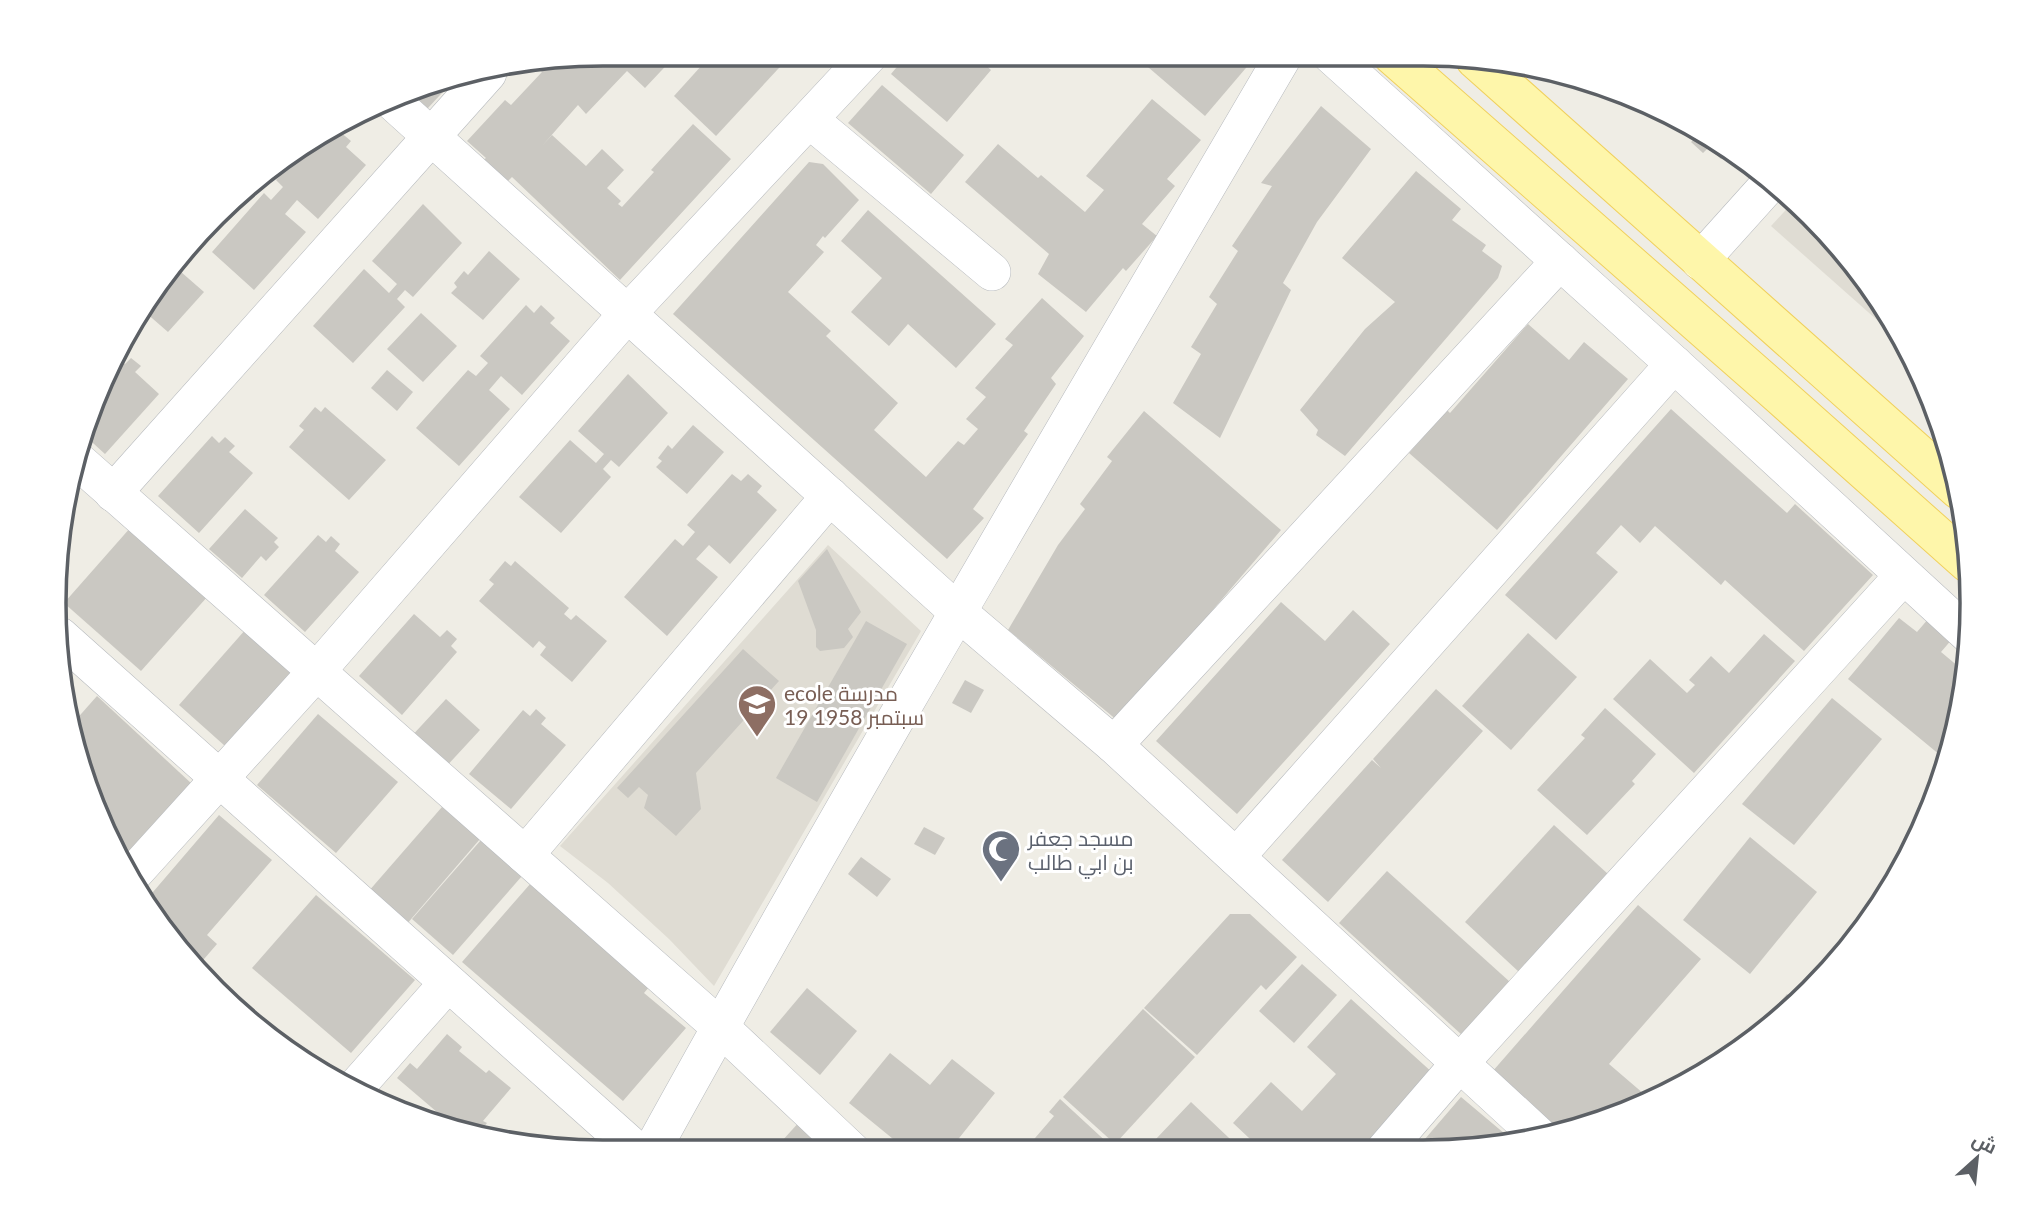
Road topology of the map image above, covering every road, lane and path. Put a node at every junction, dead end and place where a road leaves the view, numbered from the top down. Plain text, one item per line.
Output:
1 (859, 66) edge
2 (1278, 66) edge
3 (1343, 66) edge
4 (1405, 66) edge
5 (1488, 71) edge
6 (481, 81) edge
7 (398, 107) edge
8 (810, 120) junction
9 (431, 138) junction
10 (1764, 190) edge
11 (1560, 261) junction
12 (1700, 261) junction
13 (992, 272) dead end
14 (628, 314) junction
15 (1674, 364) junction
16 (85, 467) edge
17 (1944, 476) edge
18 (113, 493) junction
19 (830, 496) junction
20 (1957, 553) edge
21 (1903, 576) junction
22 (958, 612) junction
23 (1959, 626) edge
24 (68, 644) edge
25 (316, 672) junction
26 (1114, 745) junction
27 (219, 780) junction
28 (524, 855) junction
29 (1236, 857) junction
30 (137, 870) edge
31 (447, 984) junction
32 (720, 1027) junction
33 (1459, 1064) junction
34 (360, 1082) edge
35 (1531, 1129) edge
36 (624, 1140) edge
37 (658, 1140) edge
38 (840, 1140) edge
39 (1393, 1140) edge

1 - 8 street
2 - 22 street
3 - 11 street
4 - 20 main road
5 - 12 main road
6 - 9 street
7 - 9 street
8 - 13 street
8 - 14 street
9 - 14 street
9 - 18 street
10 - 12 street
11 - 15 street
11 - 26 street
12 - 17 main road
14 - 19 street
14 - 25 street
15 - 21 street
15 - 29 street
16 - 18 street
18 - 25 street
19 - 22 street
19 - 28 street
21 - 23 street
21 - 33 street
22 - 26 street
22 - 32 street
24 - 27 street
25 - 27 street
25 - 28 street
26 - 29 street
27 - 30 street
27 - 31 street
28 - 32 street
29 - 33 street
31 - 34 street
31 - 36 street
32 - 37 street
32 - 38 street
33 - 35 street
33 - 39 street

